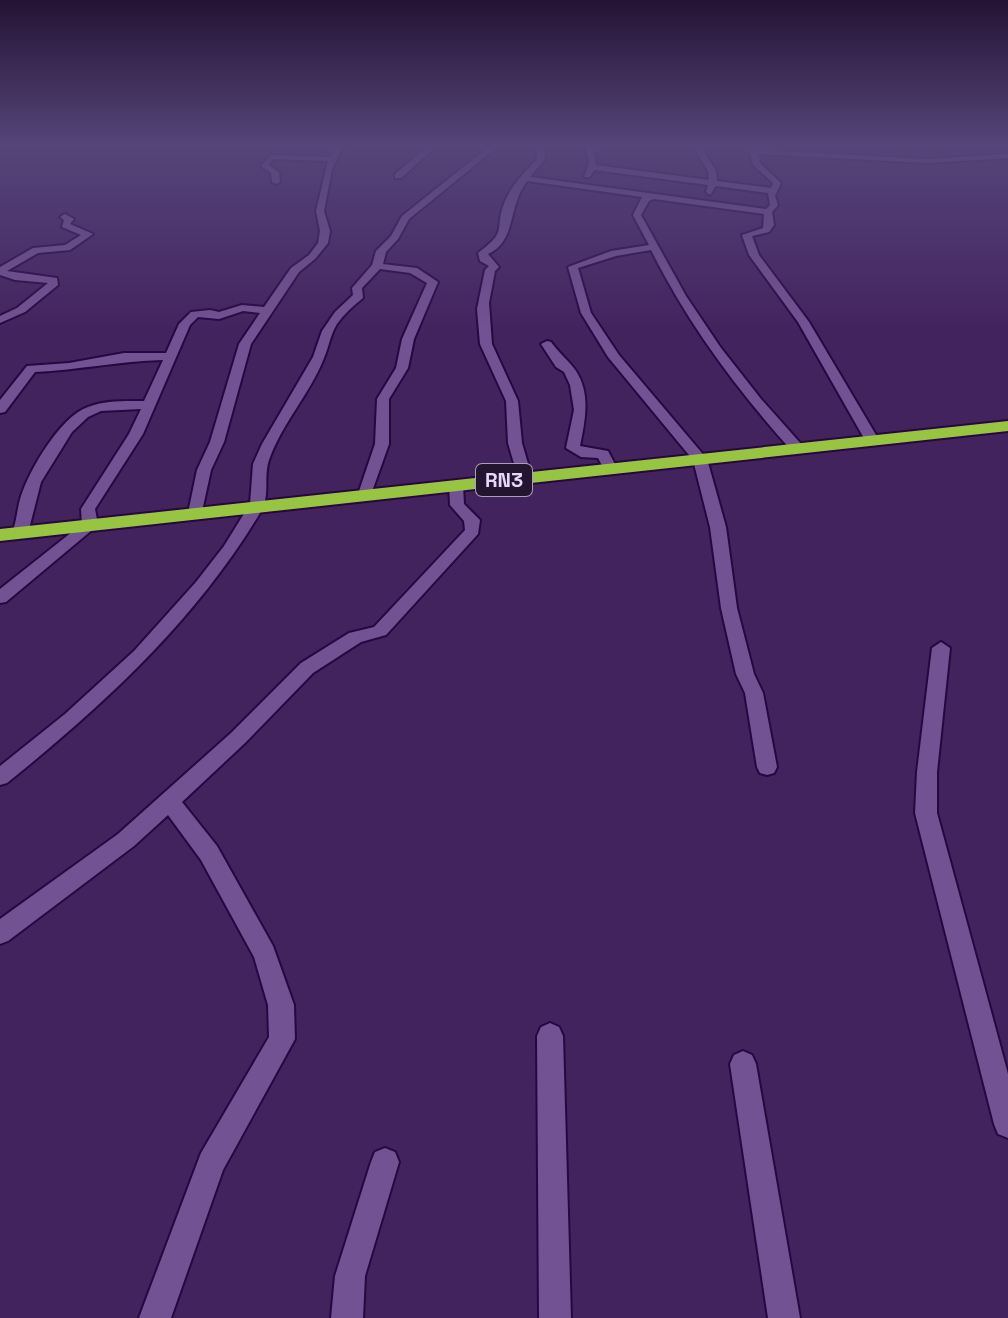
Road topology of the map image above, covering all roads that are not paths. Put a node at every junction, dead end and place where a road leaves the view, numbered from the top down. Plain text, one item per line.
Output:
1 (321, 207) edge
2 (419, 207) edge
3 (509, 207) edge
4 (641, 207) edge
5 (728, 207) edge
6 (773, 207) edge
7 (768, 212) junction
8 (65, 217) dead end
9 (653, 247) junction
10 (377, 266) junction
11 (0, 272) edge
12 (268, 311) junction
13 (0, 320) edge
14 (547, 344) dead end
15 (169, 356) junction
16 (150, 405) junction
17 (0, 409) edge
18 (1008, 426) edge
19 (872, 440) junction
20 (797, 448) junction
21 (700, 459) junction
22 (610, 468) junction
23 (519, 473) junction
24 (456, 485) junction
25 (365, 494) junction
26 (257, 507) junction
27 (196, 513) junction
28 (90, 525) junction
29 (10, 534) edge
30 (69, 534) junction
31 (0, 598) edge
32 (941, 648) dead end
33 (767, 767) dead end
34 (0, 777) edge
35 (169, 801) junction
36 (0, 933) edge
37 (550, 1036) dead end
38 (743, 1064) dead end
39 (1008, 1124) edge
40 (385, 1162) dead end
41 (155, 1318) edge
42 (347, 1318) edge
43 (555, 1318) edge
44 (784, 1318) edge

1 - 12 street
2 - 10 street
3 - 23 street
4 - 9 street
5 - 7 street
6 - 7 street
7 - 19 street
8 - 11 street
9 - 20 street
9 - 21 street
10 - 25 street
10 - 26 street
11 - 13 street
12 - 15 street
12 - 27 street
14 - 22 street
15 - 16 street
15 - 17 street
16 - 28 street
16 - 29 street
18 - 19 highway, RN3
19 - 20 highway, RN3
20 - 21 highway, RN3
21 - 22 highway, RN3
21 - 33 street
22 - 23 highway, RN3
23 - 24 highway, RN3
24 - 25 highway, RN3
24 - 35 street
25 - 26 highway, RN3
26 - 27 highway, RN3
26 - 34 street
27 - 28 highway, RN3
28 - 30 highway, RN3
29 - 30 highway, RN3
30 - 31 street
32 - 39 street
35 - 36 street
35 - 41 street
37 - 43 street
38 - 44 street
40 - 42 street

